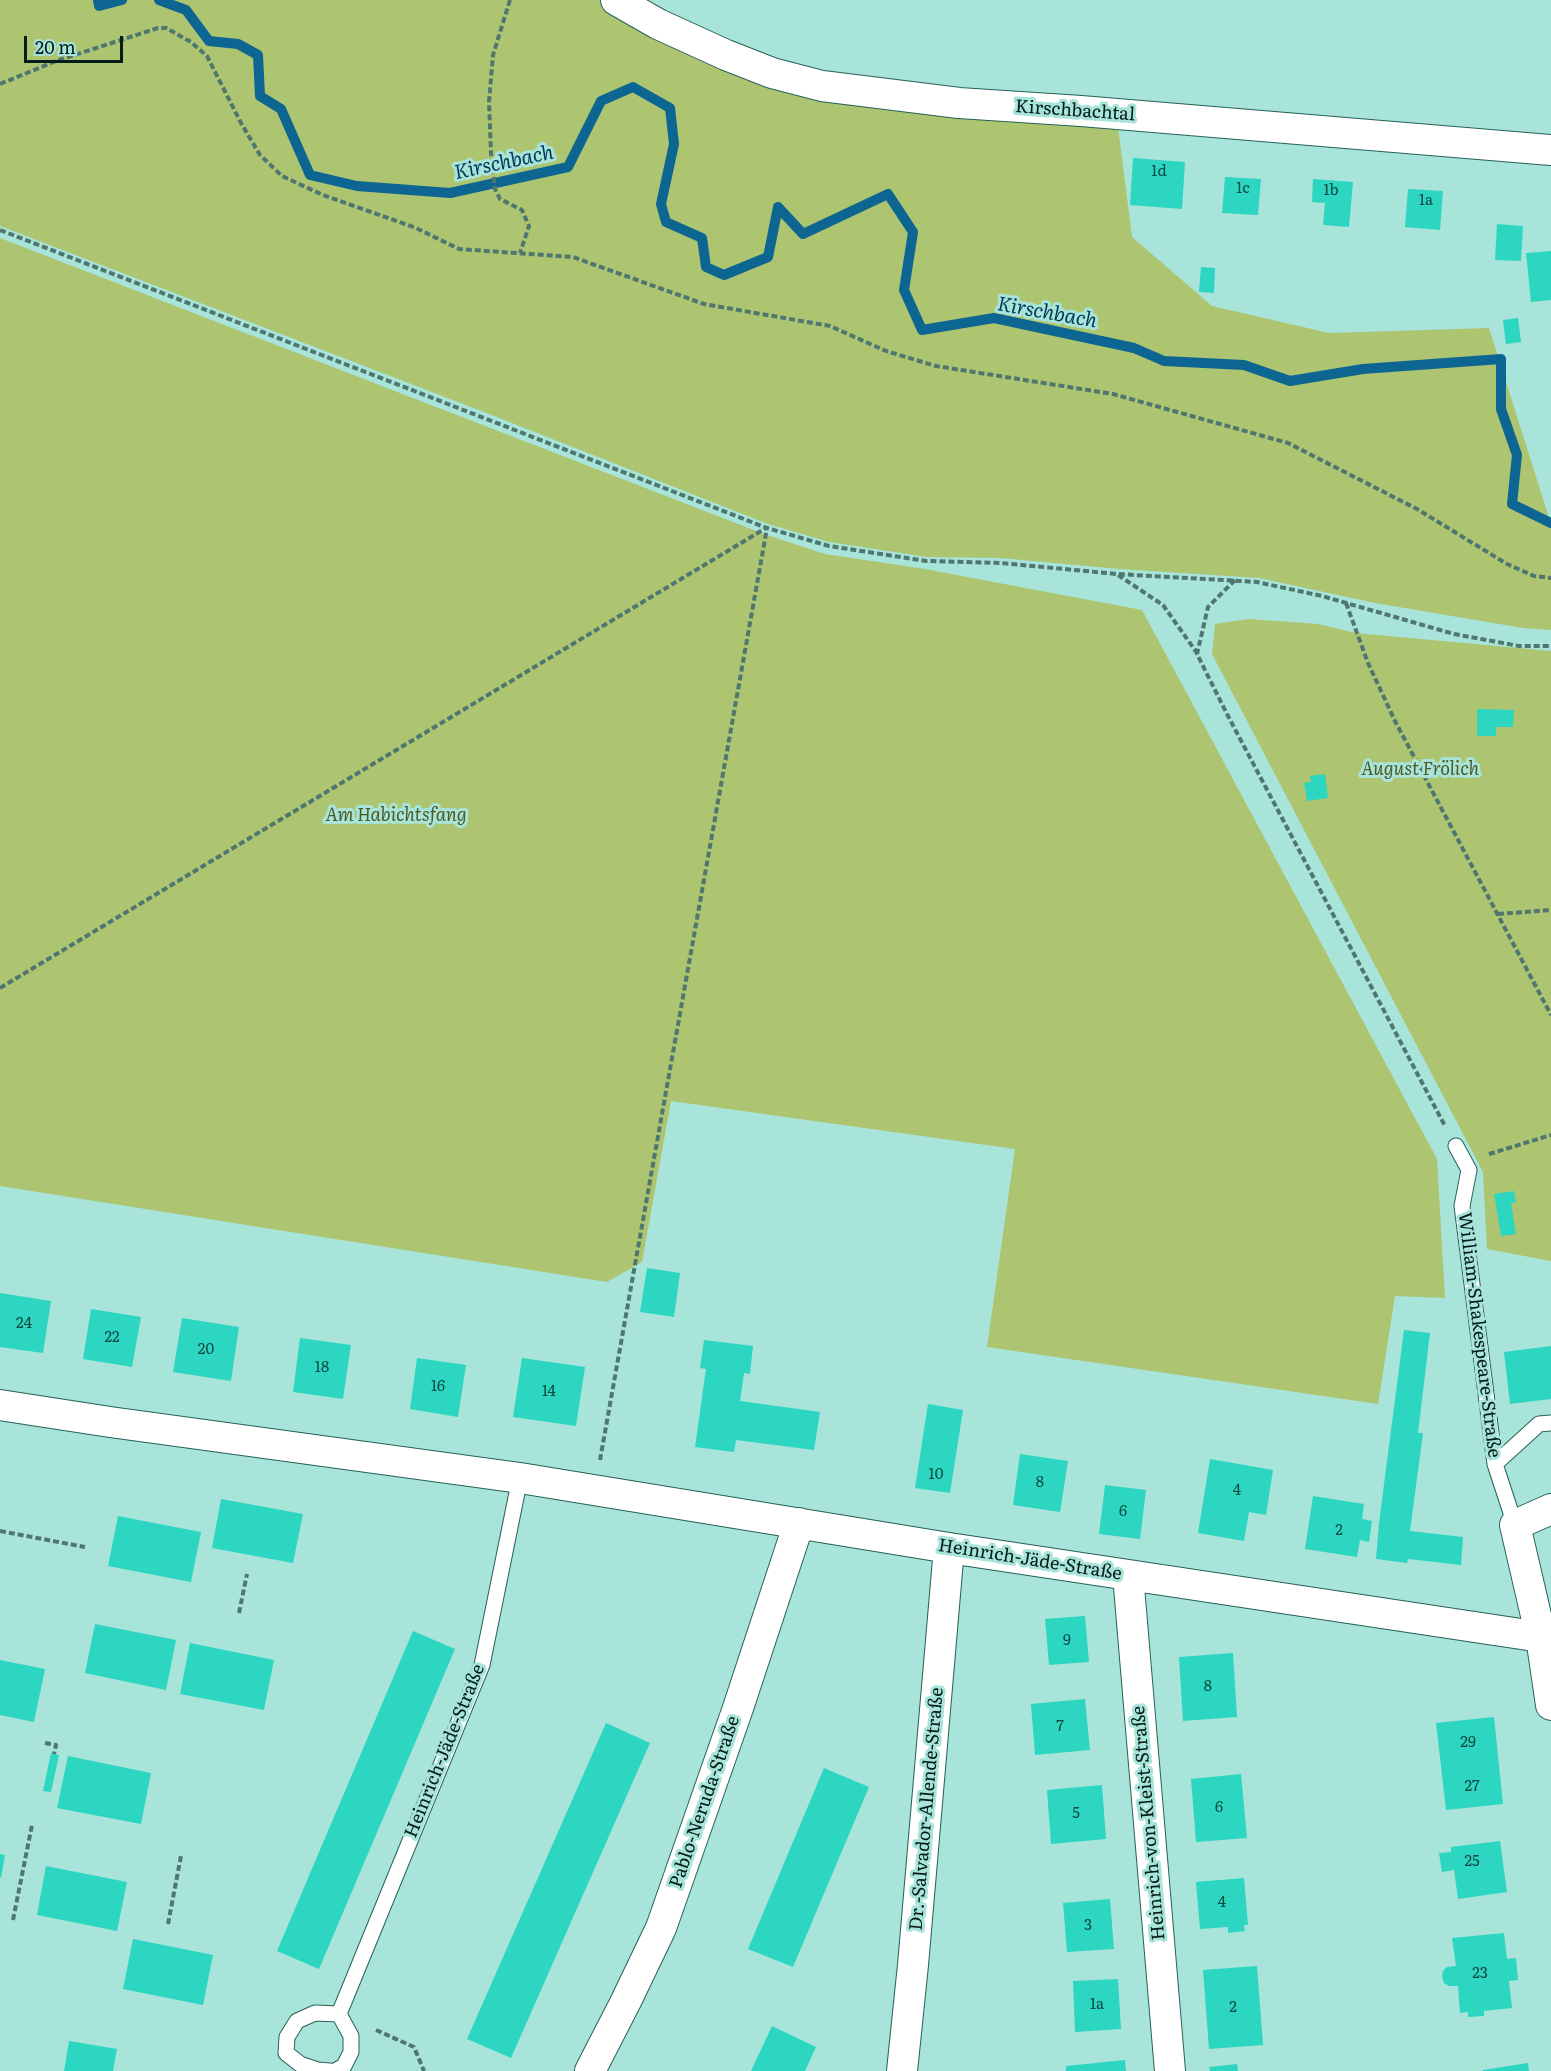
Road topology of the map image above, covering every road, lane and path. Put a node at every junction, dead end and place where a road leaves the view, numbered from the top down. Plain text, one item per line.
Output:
1 (510, 0) edge
2 (616, 0) edge
3 (0, 84) edge
4 (1551, 150) edge
5 (0, 230) edge
6 (520, 253) junction
7 (767, 528) junction
8 (1117, 574) junction
9 (1551, 578) edge
10 (1236, 579) junction
11 (1346, 603) junction
12 (1551, 646) edge
13 (1197, 654) junction
14 (1551, 910) edge
15 (1498, 914) junction
16 (0, 988) edge
17 (1551, 1016) edge
18 (1551, 1135) edge
19 (1456, 1146) joint
20 (1469, 1170) junction
21 (0, 1405) edge
22 (1551, 1423) edge
23 (1495, 1464) junction
24 (520, 1478) junction
25 (594, 1490) junction
26 (1551, 1509) edge
27 (799, 1523) junction
28 (1515, 1525) junction
29 (0, 1531) edge
30 (85, 1547) dead end
31 (949, 1548) junction
32 (248, 1574) dead end
33 (1128, 1575) junction
34 (239, 1613) dead end
35 (1546, 1633) edge
36 (1550, 1687) edge
37 (45, 1743) dead end
38 (54, 1754) dead end
39 (32, 1825) dead end
40 (181, 1856) dead end
41 (13, 1920) dead end
42 (168, 1924) dead end
43 (339, 2014) junction
44 (330, 2071) edge
45 (335, 2071) edge
46 (424, 2071) edge
47 (590, 2071) edge
48 (902, 2071) edge
49 (1170, 2071) edge

1 - 6 path
2 - 4 street, Kirschbachtal
3 - 6 path
5 - 7 path
6 - 9 path
7 - 8 path
7 - 16 path
7 - 25 path
8 - 10 path
8 - 13 path
10 - 11 path
10 - 13 path
11 - 12 path
11 - 15 path
13 - 19 path
14 - 15 path
15 - 17 path
18 - 20 path
19 - 20 lane
20 - 23 lane, William-Shakespeare-Straße
21 - 24 street, Heinrich-Jäde-Straße
22 - 23 lane
23 - 28 lane, William-Shakespeare-Straße
24 - 25 street, Heinrich-Jäde-Straße
24 - 43 lane, Heinrich-Jäde-Straße
25 - 27 street, Heinrich-Jäde-Straße
26 - 28 street
27 - 31 street, Heinrich-Jäde-Straße
27 - 47 street, Pablo-Neruda-Straße
28 - 35 street, William-Shakespeare-Straße
29 - 30 path
31 - 33 street, Heinrich-Jäde-Straße
31 - 48 street, Dr.-Salvador-Allende-Straße
32 - 34 path
33 - 35 street, Heinrich-Jäde-Straße
33 - 49 street, Heinrich-von-Kleist-Straße
35 - 36 street, William-Shakespeare-Straße
37 - 38 path
39 - 41 path
40 - 42 path
43 - 44 lane
43 - 45 lane
43 - 46 path

